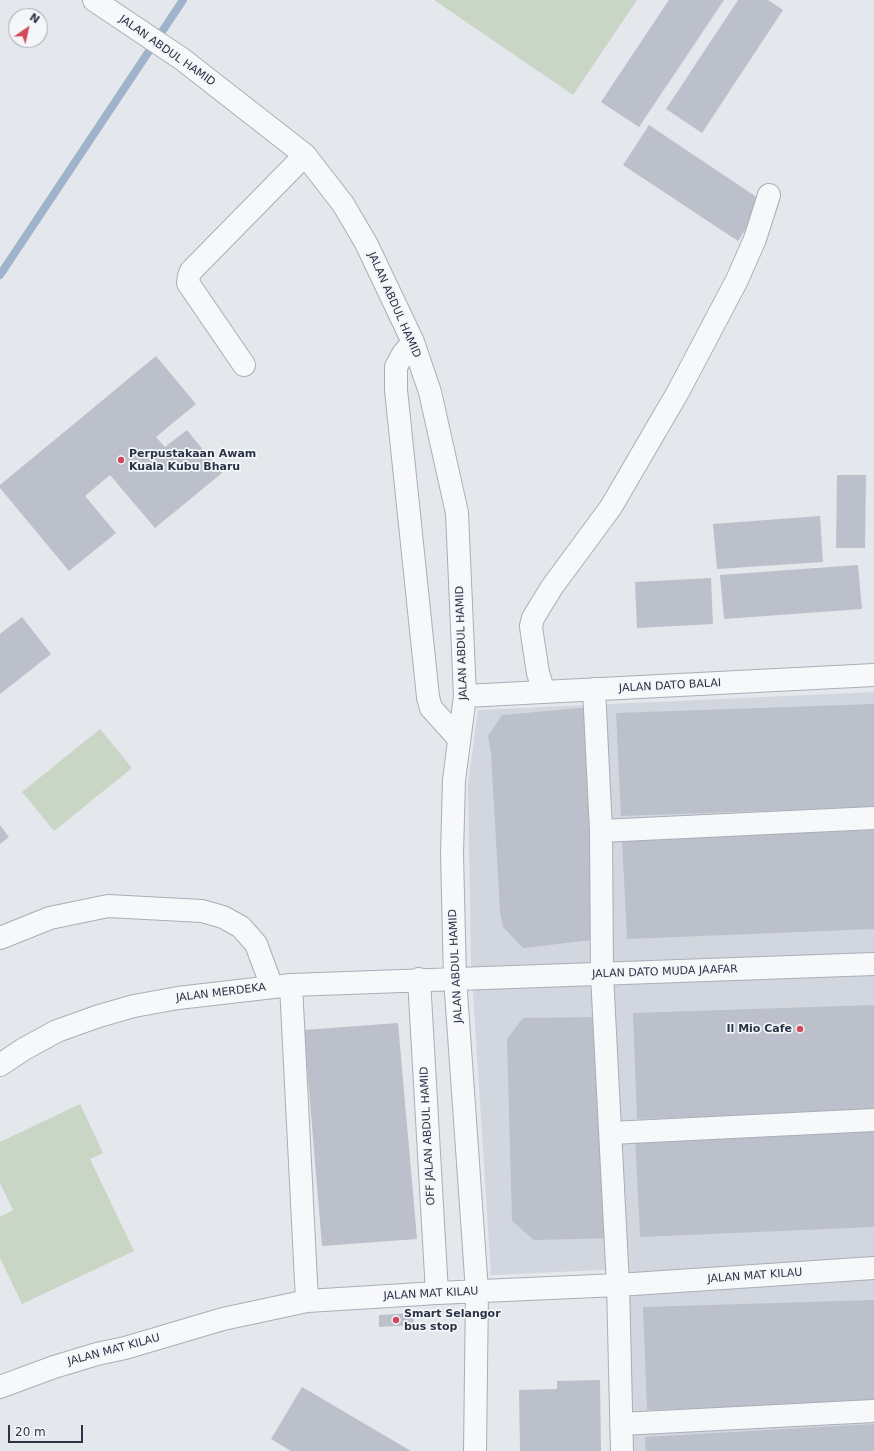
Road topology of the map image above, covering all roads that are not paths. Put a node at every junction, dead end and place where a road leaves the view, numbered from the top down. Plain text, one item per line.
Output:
1 (94, 0) edge
2 (305, 155) junction
3 (769, 195) dead end
4 (413, 342) junction
5 (244, 365) dead end
6 (874, 675) edge
7 (594, 689) junction
8 (544, 692) junction
9 (465, 696) junction
10 (459, 739) junction
11 (874, 818) edge
12 (601, 831) junction
13 (0, 938) edge
14 (874, 964) edge
15 (602, 975) junction
16 (456, 978) junction
17 (419, 979) junction
18 (281, 986) junction
19 (0, 1065) edge
20 (874, 1120) edge
21 (611, 1133) junction
22 (874, 1268) edge
23 (618, 1285) junction
24 (477, 1291) junction
25 (437, 1293) junction
26 (307, 1302) junction
27 (0, 1387) edge
28 (874, 1411) edge
29 (621, 1424) junction
30 (475, 1451) edge
31 (622, 1451) edge

1 - 2 street, JALAN ABDUL HAMID
2 - 4 street, JALAN ABDUL HAMID
2 - 5 street
3 - 8 street
4 - 9 street, JALAN ABDUL HAMID
4 - 10 street
6 - 7 street, JALAN DATO BALAI
7 - 8 street, JALAN DATO BALAI
7 - 12 street
8 - 9 street, JALAN DATO BALAI
9 - 10 street, JALAN ABDUL HAMID
10 - 16 street, JALAN ABDUL HAMID
11 - 12 street
12 - 15 street
13 - 18 street
14 - 15 street, JALAN DATO MUDA JAAFAR
15 - 16 street, JALAN DATO MUDA JAAFAR
15 - 21 street
16 - 17 street, JALAN MERDEKA
16 - 24 street, JALAN ABDUL HAMID
17 - 18 street, JALAN MERDEKA
17 - 25 street, OFF JALAN ABDUL HAMID
18 - 19 street, JALAN MERDEKA
18 - 26 street
20 - 21 street
21 - 23 street
22 - 23 street, JALAN MAT KILAU
23 - 24 street, JALAN MAT KILAU
23 - 29 street
24 - 25 street, JALAN MAT KILAU
24 - 30 street, JALAN ABDUL HAMID
25 - 26 street, JALAN MAT KILAU
26 - 27 street, JALAN MAT KILAU
28 - 29 street
29 - 31 street

